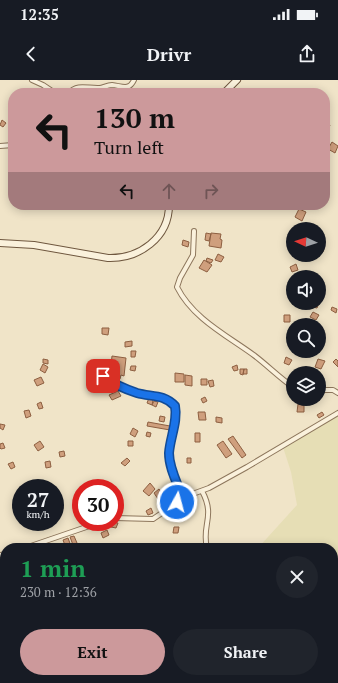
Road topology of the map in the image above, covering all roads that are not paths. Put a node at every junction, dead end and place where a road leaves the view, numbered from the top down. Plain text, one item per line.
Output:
1 (32, 80) edge
2 (134, 80) edge
3 (237, 80) edge
4 (48, 88) edge
5 (78, 88) edge
6 (99, 88) edge
7 (99, 88) edge
8 (126, 88) joint
9 (229, 88) edge
10 (169, 210) edge
11 (194, 231) dead end
12 (0, 243) edge
13 (98, 367) dead end
14 (286, 382) edge
15 (326, 390) edge
16 (338, 393) edge
17 (338, 413) edge
18 (202, 491) junction
19 (183, 499) junction
20 (124, 518) edge
21 (75, 531) edge
22 (40, 543) edge
23 (206, 543) edge

1 - 4 street
2 - 8 street
3 - 9 main road
5 - 6 street
7 - 8 street
10 - 12 main road
11 - 14 street
13 - 19 street
15 - 16 street
17 - 18 street
18 - 19 street
18 - 23 street
19 - 20 street
21 - 22 street

